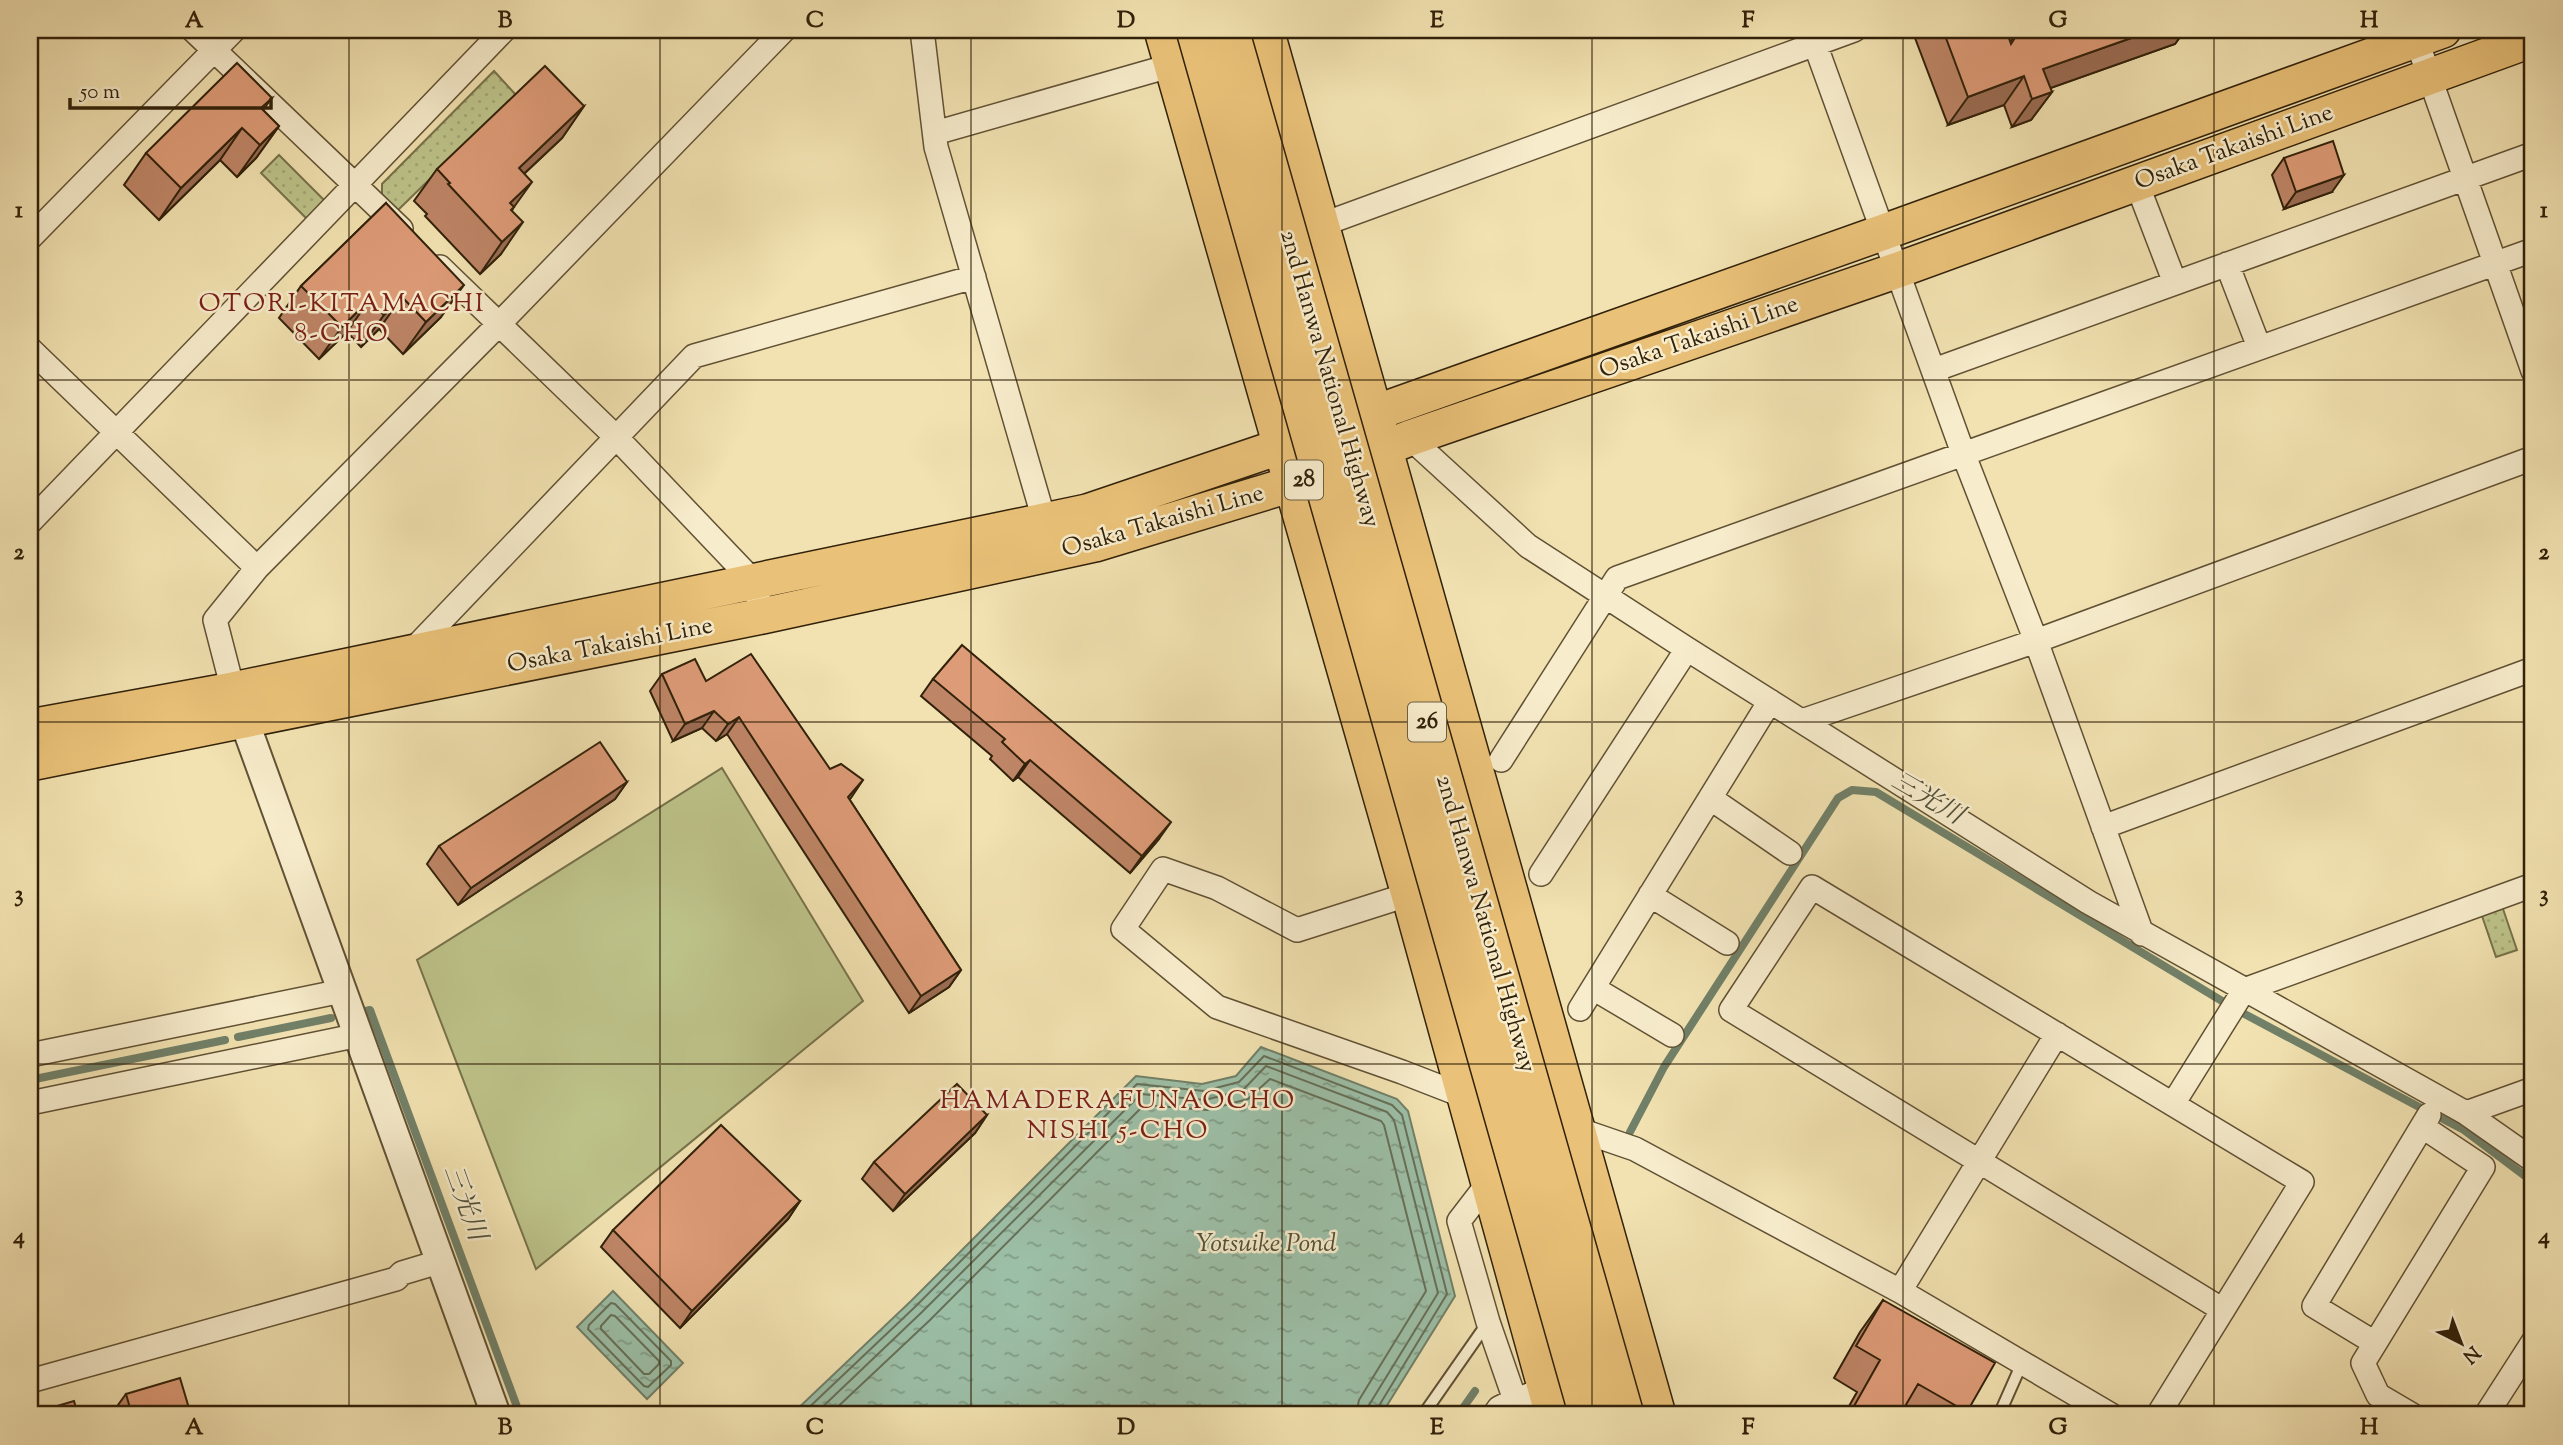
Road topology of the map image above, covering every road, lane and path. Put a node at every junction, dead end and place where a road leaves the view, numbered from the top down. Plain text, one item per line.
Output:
1 (192, 30) edge
2 (234, 30) edge
3 (503, 30) edge
4 (784, 30) edge
5 (922, 30) edge
6 (1163, 30) edge
7 (1195, 30) edge
8 (1230, 30) edge
9 (1267, 30) edge
10 (1854, 30) edge
11 (2424, 33) edge
12 (1812, 37) edge
13 (2533, 39) edge
14 (214, 51) junction
15 (1173, 65) junction
16 (2430, 76) junction
17 (935, 133) junction
18 (2533, 154) edge
19 (2465, 179) junction
20 (355, 184) junction
21 (2137, 184) junction
22 (1321, 225) junction
23 (1884, 232) junction
24 (30, 238) edge
25 (2533, 250) edge
26 (2227, 264) junction
27 (2495, 264) junction
28 (1898, 270) junction
29 (974, 277) junction
30 (2175, 283) junction
31 (499, 324) junction
32 (2259, 347) junction
33 (30, 349) edge
34 (1934, 370) junction
35 (2533, 371) edge
36 (1375, 412) junction
37 (116, 433) junction
38 (615, 437) junction
39 (1398, 444) junction
40 (1282, 446) junction
41 (1964, 453) junction
42 (2533, 458) edge
43 (1292, 484) junction
44 (30, 522) edge
45 (1045, 523) junction
46 (257, 568) junction
47 (1606, 595) junction
48 (759, 599) junction
49 (2036, 641) junction
50 (1687, 649) junction
51 (410, 653) junction
52 (2533, 669) edge
53 (1770, 701) junction
54 (238, 705) junction
55 (1802, 721) junction
56 (30, 727) edge
57 (1501, 760) dead end
58 (30, 763) edge
59 (1710, 798) junction
60 (2103, 827) junction
61 (1790, 853) dead end
62 (1541, 874) dead end
63 (2533, 885) edge
64 (1410, 894) junction
65 (1650, 895) junction
66 (2142, 934) junction
67 (1727, 943) dead end
68 (1594, 988) junction
69 (344, 995) junction
70 (2241, 995) junction
71 (1580, 1009) dead end
72 (358, 1034) junction
73 (2057, 1034) junction
74 (1672, 1035) dead end
75 (30, 1055) edge
76 (2533, 1089) edge
77 (2439, 1097) junction
78 (1467, 1099) junction
79 (30, 1102) edge
80 (2173, 1104) junction
81 (2466, 1112) junction
82 (2423, 1127) junction
83 (1575, 1128) junction
84 (2533, 1160) edge
85 (1979, 1162) junction
86 (1489, 1182) junction
87 (442, 1261) junction
88 (1900, 1291) junction
89 (2223, 1310) junction
90 (1488, 1322) junction
91 (2533, 1342) edge
92 (2375, 1343) junction
93 (2022, 1363) junction
94 (30, 1381) edge
95 (1538, 1401) edge
96 (496, 1415) edge
97 (1423, 1415) edge
98 (1494, 1415) edge
99 (1588, 1415) edge
100 (1625, 1415) edge
101 (1657, 1415) edge
102 (1999, 1415) edge
103 (2111, 1415) edge
104 (2158, 1415) edge
105 (2412, 1415) edge
106 (2486, 1415) edge

1 - 14 street
2 - 14 street
3 - 20 street
4 - 31 street
5 - 17 street
6 - 15 highway
7 - 99 highway, 2nd Hanwa National Highway / 26, bridge
8 - 100 highway, 2nd Hanwa National Highway / 26, bridge
9 - 22 highway, 26
10 - 12 street
11 - 16 street
11 - 23 main road, Osaka Takaishi Line / 28
12 - 22 street
12 - 23 street
13 - 16 main road, Osaka Takaishi Line / 28
14 - 20 street
14 - 24 street
15 - 17 street
15 - 40 highway
16 - 19 street
16 - 21 main road, Osaka Takaishi Line / 28
17 - 29 street
18 - 19 street
19 - 26 street
19 - 27 street
20 - 31 street
20 - 37 street
21 - 28 main road, Osaka Takaishi Line / 28
21 - 30 street
22 - 36 highway, 26
23 - 28 street
23 - 36 main road, Osaka Takaishi Line / 28
25 - 27 street
26 - 30 street
26 - 32 street
27 - 32 street
27 - 35 street
28 - 34 street
28 - 39 main road, Osaka Takaishi Line / 28
29 - 38 street
29 - 45 street
30 - 34 street
31 - 38 street
31 - 46 street
32 - 41 street
33 - 37 street
34 - 41 street
36 - 39 highway, 26
36 - 40 main road, Osaka Takaishi Line / 28
37 - 44 street
37 - 46 street
38 - 48 street
38 - 51 street
39 - 43 main road, Osaka Takaishi Line / 28
39 - 47 street
39 - 83 highway, 26
40 - 43 highway
40 - 45 main road, Osaka Takaishi Line / 28
41 - 47 street
41 - 49 street
42 - 49 street
43 - 48 main road, Osaka Takaishi Line / 28
43 - 64 highway
45 - 48 main road, Osaka Takaishi Line / 28
46 - 54 street
47 - 50 street
47 - 57 street
48 - 51 main road, Osaka Takaishi Line / 28
48 - 54 main road, Osaka Takaishi Line / 28
49 - 55 street
49 - 60 street
50 - 53 street
50 - 62 street
51 - 54 main road, Osaka Takaishi Line / 28
52 - 60 street
53 - 55 street
53 - 59 street
54 - 56 main road, Osaka Takaishi Line / 28
54 - 58 main road, Osaka Takaishi Line / 28
54 - 69 street
55 - 66 street
59 - 61 street
59 - 65 street
60 - 66 street
63 - 70 street
64 - 78 highway
64 - 78 street
65 - 67 street
65 - 68 street
66 - 70 street
68 - 71 street
68 - 74 street
69 - 72 street
69 - 75 street
70 - 77 street
70 - 80 street
72 - 79 street
72 - 87 street
73 - 80 street
73 - 85 street
73 - 85 street
76 - 81 street
77 - 81 street
77 - 82 street
78 - 83 street
78 - 86 highway
80 - 89 street
81 - 84 street
82 - 92 street
82 - 92 street
83 - 88 street
83 - 101 highway, 26
85 - 88 street
85 - 89 street
86 - 90 street
86 - 95 highway
87 - 94 street
87 - 96 street
88 - 93 street
89 - 104 street
90 - 95 street
90 - 97 lane
91 - 106 street
92 - 105 street
93 - 102 lane
93 - 103 street
95 - 98 street

